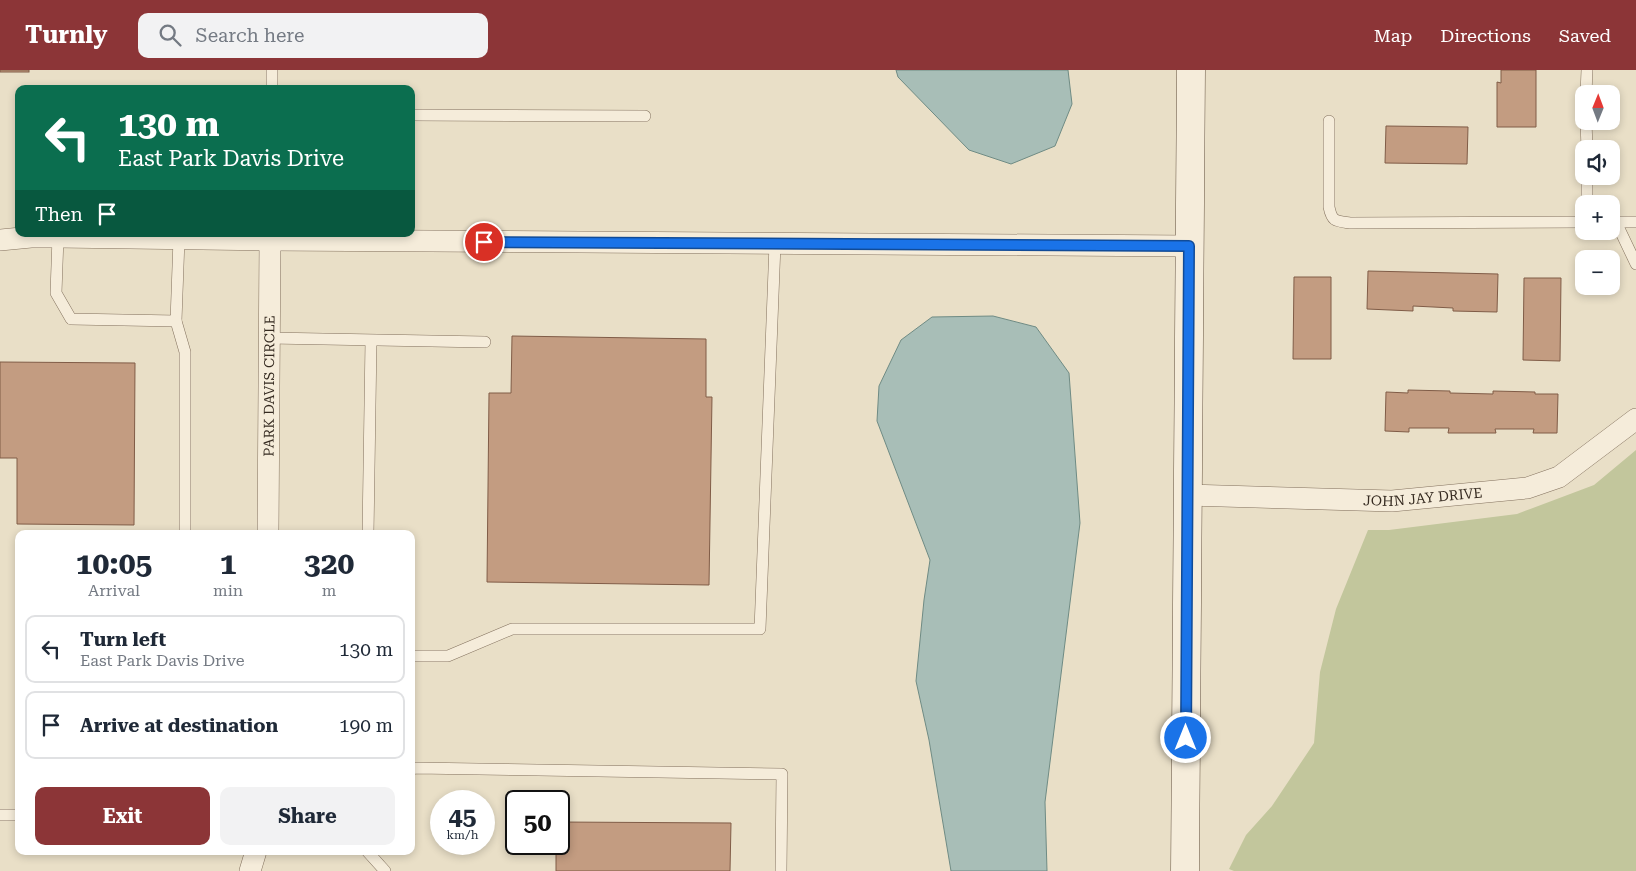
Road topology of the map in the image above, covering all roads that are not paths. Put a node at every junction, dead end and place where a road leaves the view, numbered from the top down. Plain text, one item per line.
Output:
1 (272, 70) edge
2 (1190, 70) edge
3 (1587, 70) edge
4 (272, 85) edge
5 (1586, 85) edge
6 (415, 115) edge
7 (644, 116) dead end
8 (1329, 122) dead end
9 (1575, 222) edge
10 (1620, 222) edge
11 (1636, 222) edge
12 (1620, 235) edge
13 (58, 237) junction
14 (270, 237) edge
15 (179, 239) junction
16 (0, 240) edge
17 (775, 244) junction
18 (1189, 246) junction
19 (1636, 264) edge
20 (176, 321) junction
21 (270, 338) junction
22 (371, 341) junction
23 (486, 342) dead end
24 (1636, 418) edge
25 (1188, 495) junction
26 (185, 530) edge
27 (268, 530) edge
28 (368, 530) edge
29 (415, 656) edge
30 (415, 768) edge
31 (0, 815) edge
32 (15, 815) edge
33 (255, 855) edge
34 (371, 855) edge
35 (250, 871) edge
36 (385, 871) edge
37 (781, 871) edge
38 (1185, 871) edge

1 - 4 lane
2 - 18 main road
3 - 5 lane
6 - 7 lane
8 - 9 lane
10 - 11 lane
12 - 19 lane
13 - 15 street
13 - 16 street
13 - 20 lane
14 - 15 street
14 - 17 street
14 - 21 street, PARK DAVIS CIRCLE
15 - 20 lane
17 - 18 street
17 - 29 lane
18 - 25 main road
20 - 26 lane
21 - 22 lane
21 - 27 street, PARK DAVIS CIRCLE
22 - 23 lane
22 - 28 lane
24 - 25 street, JOHN JAY DRIVE
25 - 38 main road
30 - 37 lane
31 - 32 lane
33 - 35 street
34 - 36 lane

